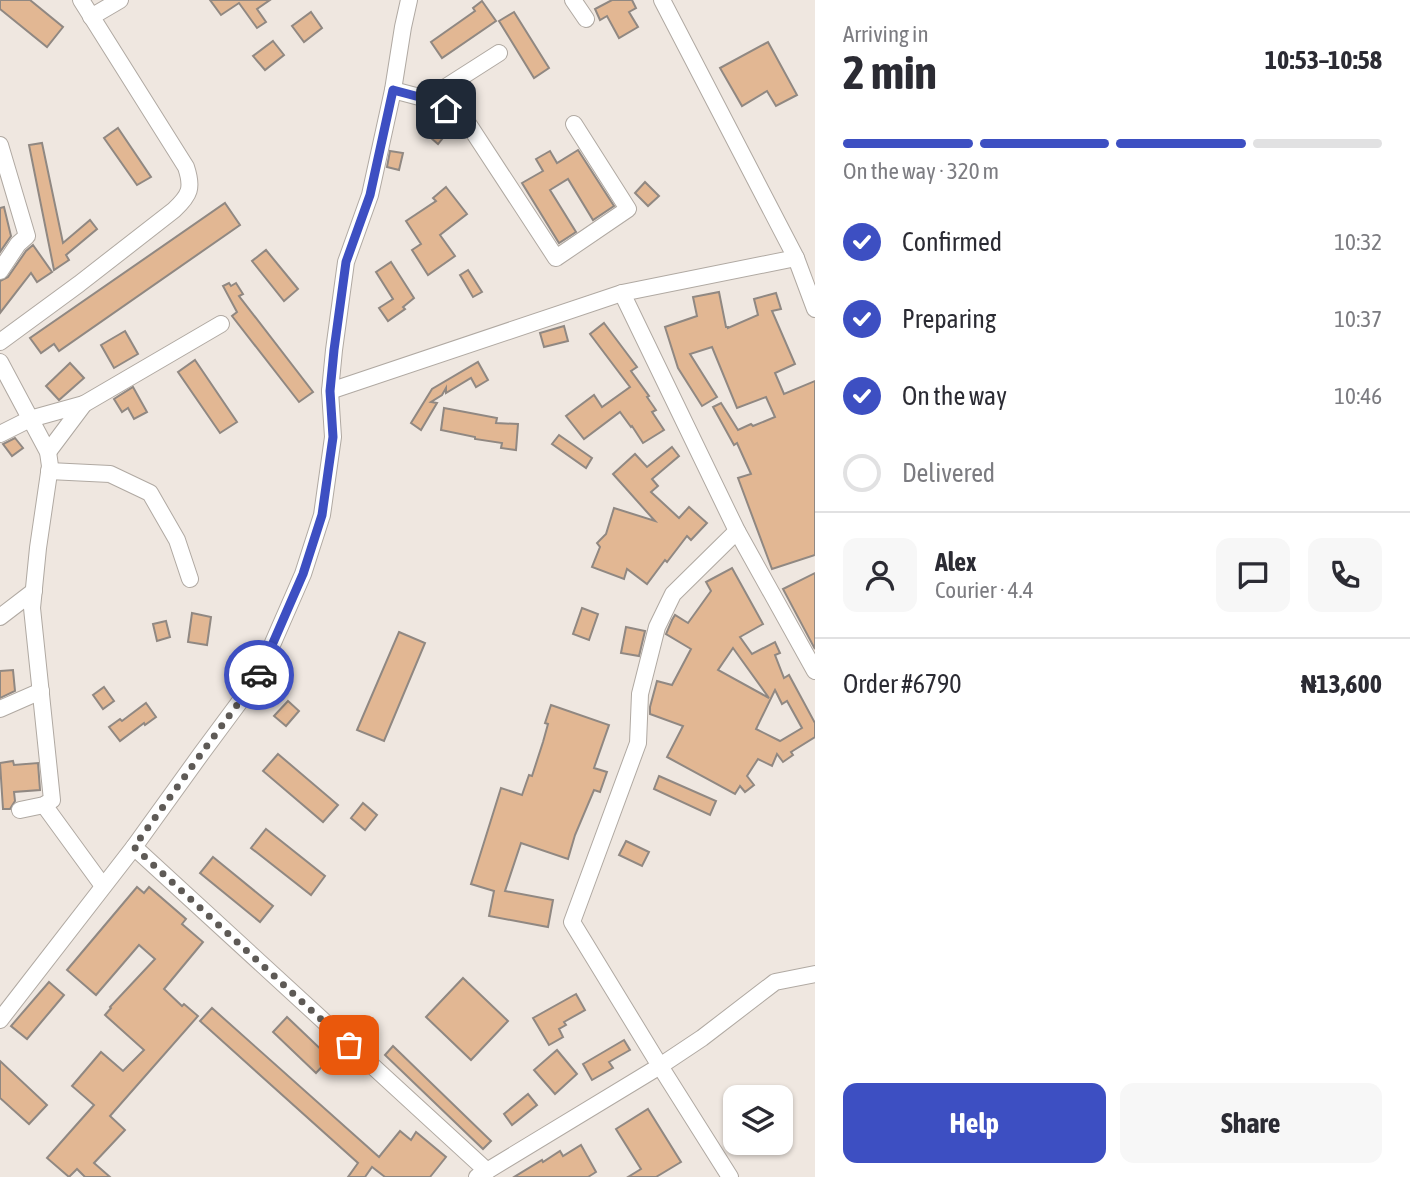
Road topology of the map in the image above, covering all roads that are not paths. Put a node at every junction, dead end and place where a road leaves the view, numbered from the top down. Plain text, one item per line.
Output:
1 (82, 0) edge
2 (120, 0) edge
3 (409, 0) edge
4 (573, 0) edge
5 (662, 0) edge
6 (91, 17) junction
7 (586, 19) dead end
8 (499, 53) dead end
9 (393, 90) junction
10 (427, 99) junction
11 (573, 124) dead end
12 (0, 145) edge
13 (796, 258) junction
14 (0, 271) edge
15 (622, 293) junction
16 (815, 309) edge
17 (221, 324) dead end
18 (0, 342) edge
19 (0, 362) edge
20 (330, 391) junction
21 (83, 404) junction
22 (30, 418) junction
23 (0, 434) edge
24 (48, 452) junction
25 (49, 471) junction
26 (737, 531) junction
27 (190, 579) dead end
28 (34, 591) junction
29 (0, 617) edge
30 (815, 671) edge
31 (41, 691) junction
32 (0, 709) edge
33 (44, 805) junction
34 (20, 810) dead end
35 (134, 847) junction
36 (103, 886) junction
37 (815, 974) edge
38 (0, 1020) edge
39 (660, 1066) junction
40 (482, 1174) edge
41 (730, 1177) edge

1 - 6 street
2 - 6 street
3 - 9 street
4 - 7 street
5 - 13 street
6 - 18 street
8 - 10 street
9 - 10 street
9 - 20 street
10 - 11 street
12 - 14 street
13 - 15 street
13 - 16 street
15 - 20 street
15 - 26 street
17 - 21 street
19 - 22 street
20 - 35 street
21 - 22 street
21 - 24 street
22 - 23 street
22 - 24 street
24 - 25 street
25 - 27 street
25 - 28 street
26 - 30 street
26 - 39 street
28 - 29 street
28 - 31 street
31 - 32 street
31 - 33 street
33 - 34 street
33 - 36 street
35 - 36 street
35 - 40 street
36 - 38 street
37 - 39 street
39 - 40 street
39 - 41 street

